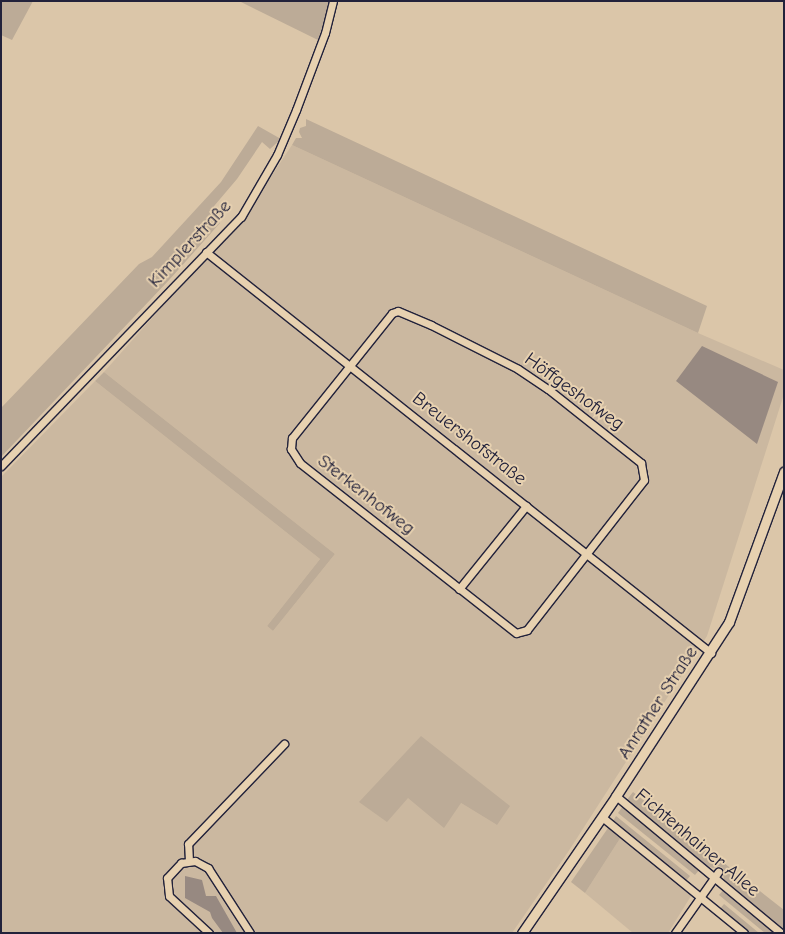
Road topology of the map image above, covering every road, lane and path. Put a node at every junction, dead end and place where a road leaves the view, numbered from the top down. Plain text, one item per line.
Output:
1 (333, 1) edge
2 (206, 252) junction
3 (350, 366) junction
4 (1, 466) edge
5 (784, 472) edge
6 (526, 506) junction
7 (587, 553) junction
8 (459, 589) junction
9 (711, 653) junction
10 (284, 744) dead end
11 (616, 796) junction
12 (602, 817) junction
13 (189, 861) junction
14 (717, 875) junction
15 (700, 897) junction
16 (209, 933) edge
17 (250, 933) edge
18 (522, 933) edge
19 (675, 933) edge
20 (744, 933) edge
21 (781, 933) edge

1 - 2 street, Kimplerstraße
2 - 3 street, Breuershofstraße
2 - 4 street, Kimplerstraße
3 - 6 street, Breuershofstraße
3 - 7 street, Höffgeshofweg
3 - 8 street, Sterkenhofweg
5 - 9 main road, Anrather Straße
6 - 7 street, Breuershofstraße
6 - 8 street
7 - 8 street, Sterkenhofweg
7 - 9 street, Breuershofstraße
9 - 11 main road, Anrather Straße
10 - 13 street
11 - 12 main road, Anrather Straße
11 - 14 street, Fichtenhainer Allee
12 - 15 street, Fichtenhainer Allee
12 - 18 main road, Anrather Straße
13 - 16 street
13 - 17 street
14 - 15 street
14 - 21 street, Fichtenhainer Allee
15 - 19 street
15 - 20 street, Fichtenhainer Allee

